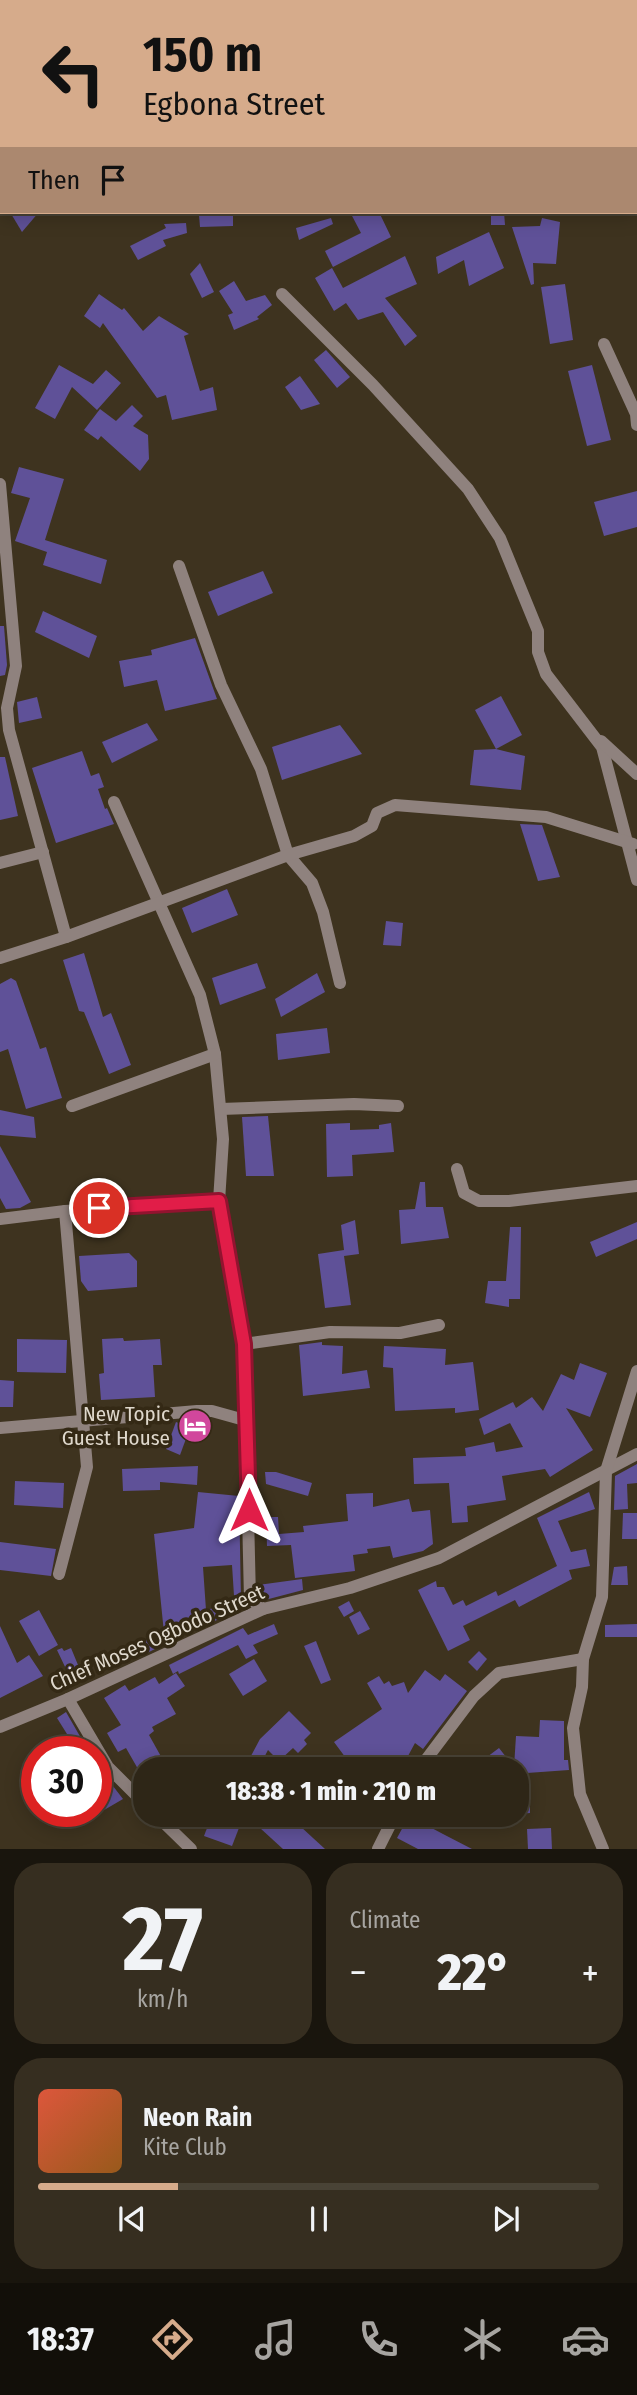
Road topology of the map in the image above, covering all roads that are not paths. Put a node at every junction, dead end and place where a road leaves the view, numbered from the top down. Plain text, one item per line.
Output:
1 (282, 294) dead end
2 (604, 344) dead end
3 (637, 425) edge
4 (0, 484) edge
5 (178, 566) dead end
6 (584, 725) junction
7 (637, 774) edge
8 (114, 802) dead end
9 (633, 844) edge
10 (43, 852) junction
11 (288, 855) junction
12 (0, 863) edge
13 (637, 880) edge
14 (158, 904) junction
15 (66, 937) junction
16 (0, 958) edge
17 (340, 983) dead end
18 (215, 1054) junction
19 (72, 1106) dead end
20 (398, 1106) dead end
21 (221, 1109) junction
22 (457, 1169) dead end
23 (637, 1186) edge
24 (219, 1201) junction
25 (65, 1211) junction
26 (0, 1219) edge
27 (439, 1325) dead end
28 (244, 1344) junction
29 (637, 1371) edge
30 (248, 1421) junction
31 (86, 1422) junction
32 (0, 1428) edge
33 (637, 1454) edge
34 (606, 1471) junction
35 (59, 1574) dead end
36 (263, 1609) junction
37 (583, 1659) junction
38 (68, 1699) junction
39 (0, 1727) edge
40 (428, 1757) edge
41 (133, 1792) edge
42 (168, 1827) edge
43 (389, 1827) edge
44 (605, 1848) edge
45 (191, 1849) edge
46 (378, 1849) edge

1 - 6 street
2 - 3 street
4 - 10 street
5 - 11 street
6 - 7 street
6 - 9 street
8 - 14 street
9 - 11 street
9 - 13 street
10 - 12 street
10 - 15 street
11 - 14 street
11 - 17 street
14 - 15 street
14 - 18 street
15 - 16 street
18 - 19 street
18 - 21 street
20 - 21 street
21 - 24 street
22 - 23 street
24 - 25 street
24 - 28 street
25 - 26 street
25 - 31 street
27 - 28 street
28 - 30 street
29 - 34 street
30 - 31 street
30 - 36 street
31 - 32 street
31 - 35 street
33 - 34 street, Chief Moses Ogbodo Street
34 - 36 street, Chief Moses Ogbodo Street
34 - 37 street
36 - 38 street, Chief Moses Ogbodo Street
37 - 40 street
37 - 44 street
38 - 39 street, Chief Moses Ogbodo Street
38 - 41 street
42 - 45 street
43 - 46 street

